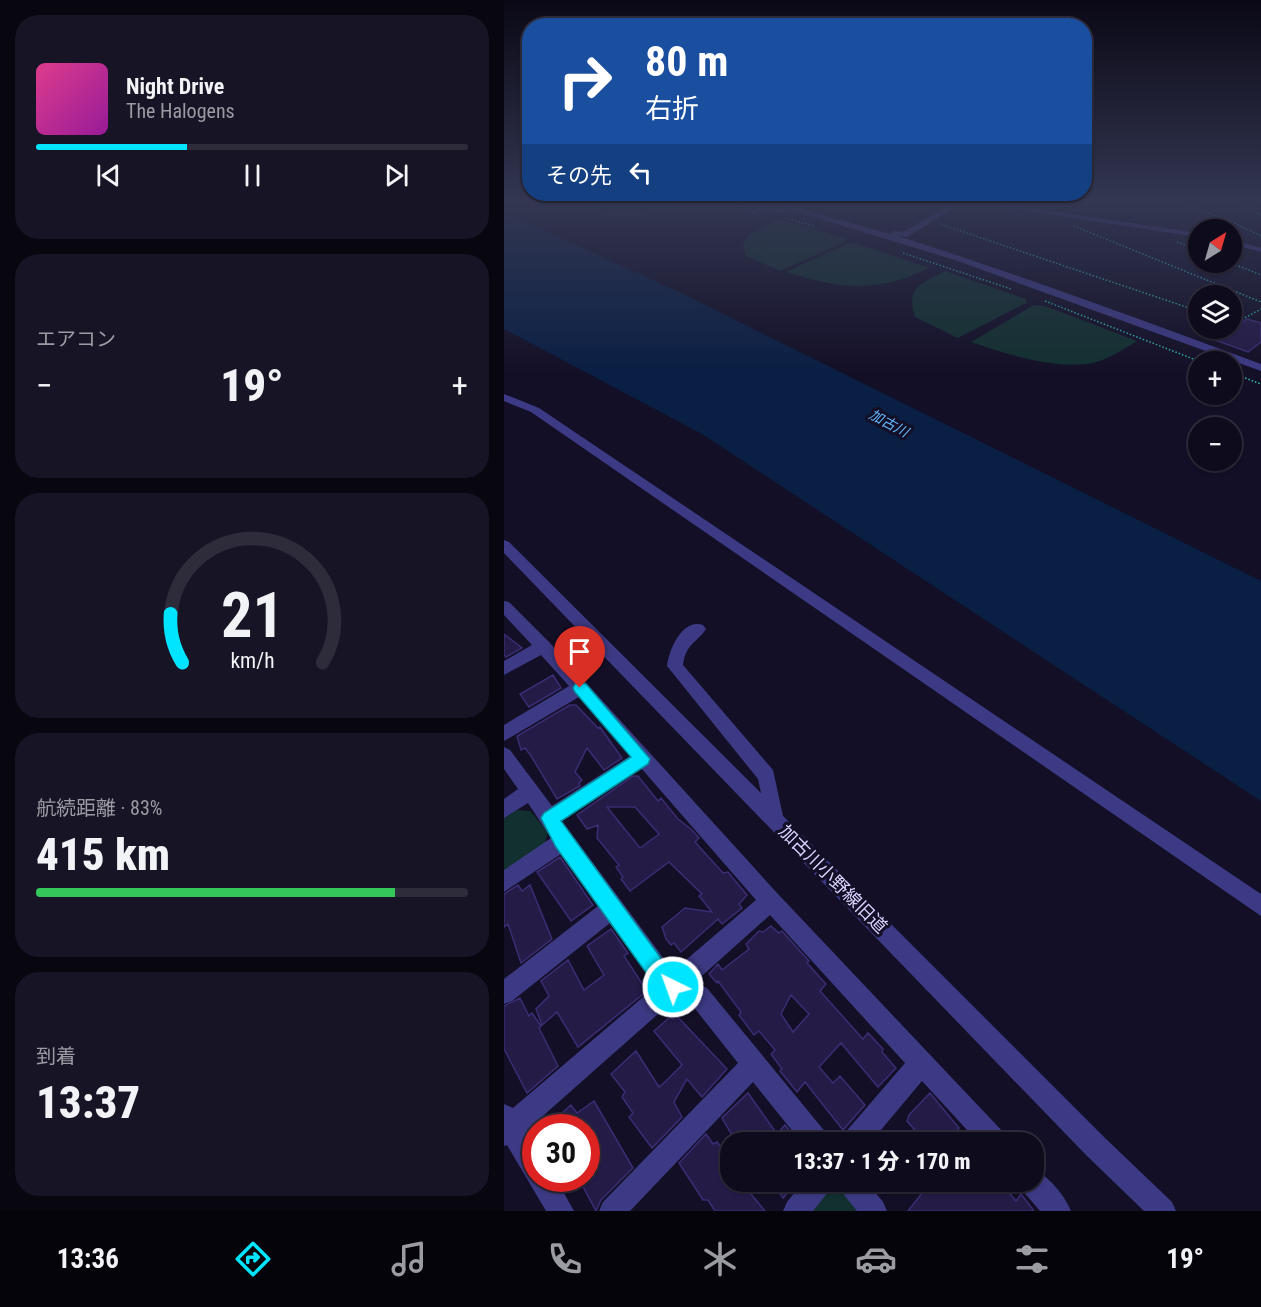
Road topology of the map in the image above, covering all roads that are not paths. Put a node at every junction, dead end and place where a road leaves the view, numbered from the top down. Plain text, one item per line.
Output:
1 (961, 260) edge
2 (1261, 368) edge
3 (504, 397) edge
4 (504, 545) edge
5 (504, 606) edge
6 (698, 629) dead end
7 (543, 646) junction
8 (504, 669) edge
9 (580, 688) junction
10 (504, 734) edge
11 (504, 755) edge
12 (642, 759) junction
13 (530, 792) junction
14 (504, 809) edge
15 (550, 818) junction
16 (774, 819) junction
17 (563, 841) junction
18 (504, 882) edge
19 (771, 901) junction
20 (1261, 906) edge
21 (612, 909) junction
22 (673, 987) junction
23 (504, 993) edge
24 (921, 1063) junction
25 (753, 1064) junction
26 (506, 1126) edge
27 (809, 1132) edge
28 (862, 1132) edge
29 (986, 1132) edge
30 (522, 1149) edge
31 (549, 1192) edge
32 (812, 1192) edge
33 (858, 1192) edge
34 (1041, 1192) edge
35 (561, 1211) edge
36 (612, 1211) edge
37 (796, 1211) edge
38 (874, 1211) edge
39 (1059, 1211) edge
40 (1163, 1211) edge

1 - 2 street
3 - 20 street
4 - 16 street, 加古川小野線旧道
5 - 7 street
6 - 16 street
7 - 8 street
7 - 9 street
9 - 10 street
9 - 12 street
11 - 13 street
12 - 15 street
12 - 19 street
13 - 14 street
13 - 15 street
15 - 17 street
16 - 40 street, 加古川小野線旧道
17 - 18 street
17 - 21 street
19 - 22 street
19 - 24 street
21 - 22 street
21 - 23 street
22 - 25 street
22 - 26 street
24 - 28 street
24 - 29 street
25 - 27 street
25 - 36 street
26 - 30 street
31 - 35 street
32 - 37 street
33 - 38 street
34 - 39 street

